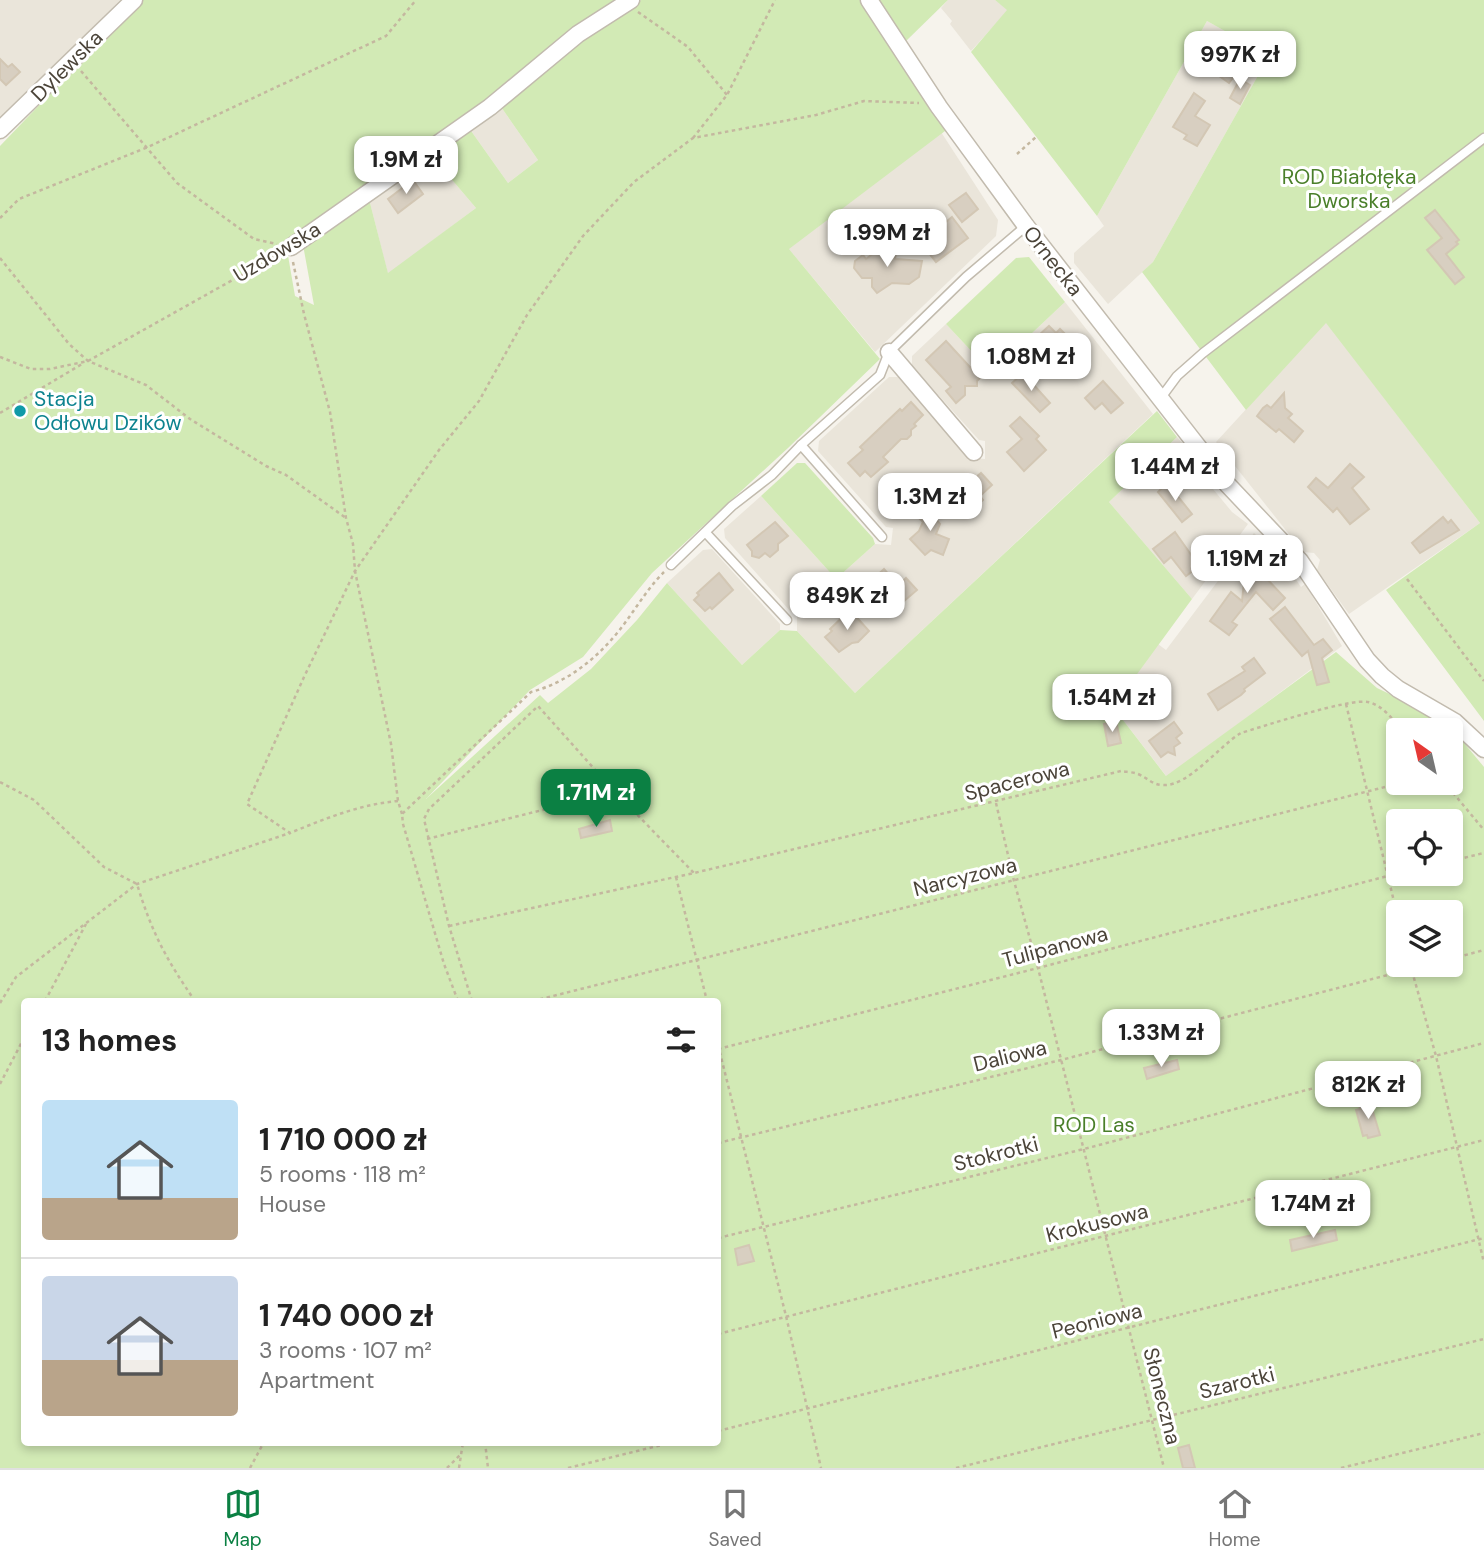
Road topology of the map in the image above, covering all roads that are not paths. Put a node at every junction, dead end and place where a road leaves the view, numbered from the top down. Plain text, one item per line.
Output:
1 (134, 0) edge
2 (869, 0) edge
3 (628, 2) edge
4 (0, 130) edge
5 (1484, 138) edge
6 (1026, 226) junction
7 (290, 247) road end
8 (890, 352) junction
9 (1160, 399) junction
10 (801, 445) junction
11 (974, 452) dead end
12 (706, 533) junction
13 (882, 537) dead end
14 (671, 565) road end
15 (786, 620) dead end
16 (1481, 740) edge

1 - 4 street, Dylewska
2 - 6 street, Ornecka
3 - 7 street, Uzdowska
5 - 9 lane
6 - 8 lane
6 - 9 street, Ornecka
8 - 10 lane
8 - 11 street
9 - 16 street, Ornecka
10 - 12 lane
10 - 13 lane
12 - 14 lane
12 - 15 lane

